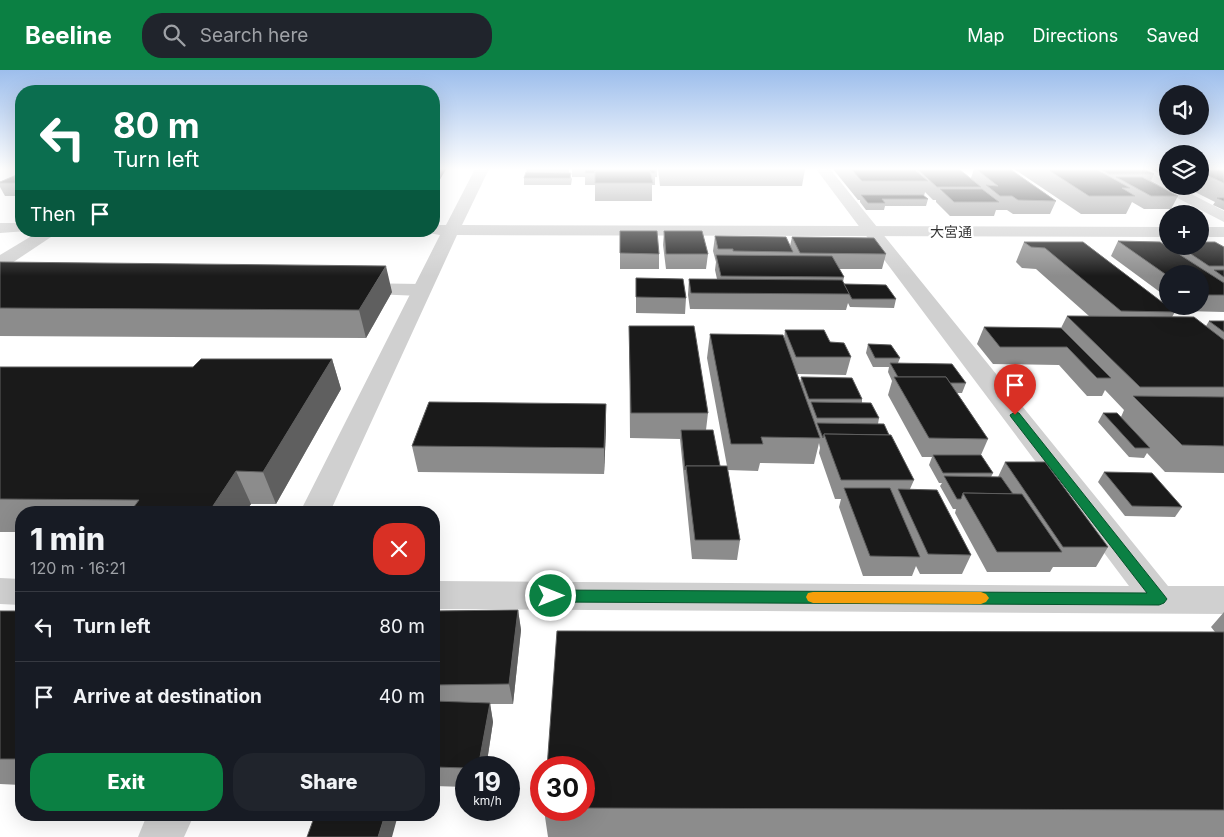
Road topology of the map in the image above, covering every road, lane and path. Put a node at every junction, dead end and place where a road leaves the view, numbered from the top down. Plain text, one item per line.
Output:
1 (459, 205) edge
2 (851, 205) edge
3 (1201, 205) edge
4 (1224, 217) edge
5 (0, 228) edge
6 (15, 228) edge
7 (443, 230) edge
8 (870, 231) junction
9 (1159, 232) edge
10 (1209, 232) edge
11 (1224, 232) edge
12 (42, 237) edge
13 (0, 263) edge
14 (332, 288) edge
15 (420, 290) junction
16 (318, 506) edge
17 (0, 592) edge
18 (15, 592) edge
19 (440, 595) edge
20 (1159, 599) junction
21 (1224, 600) edge
22 (168, 821) edge
23 (161, 837) edge

1 - 7 street
2 - 8 street
3 - 4 street
5 - 6 street
7 - 8 street, 大宮通
7 - 15 street
8 - 9 street, 大宮通
8 - 20 street
10 - 11 street
12 - 13 street
14 - 15 street
15 - 16 street
17 - 18 street
19 - 20 street
20 - 21 street
22 - 23 street

